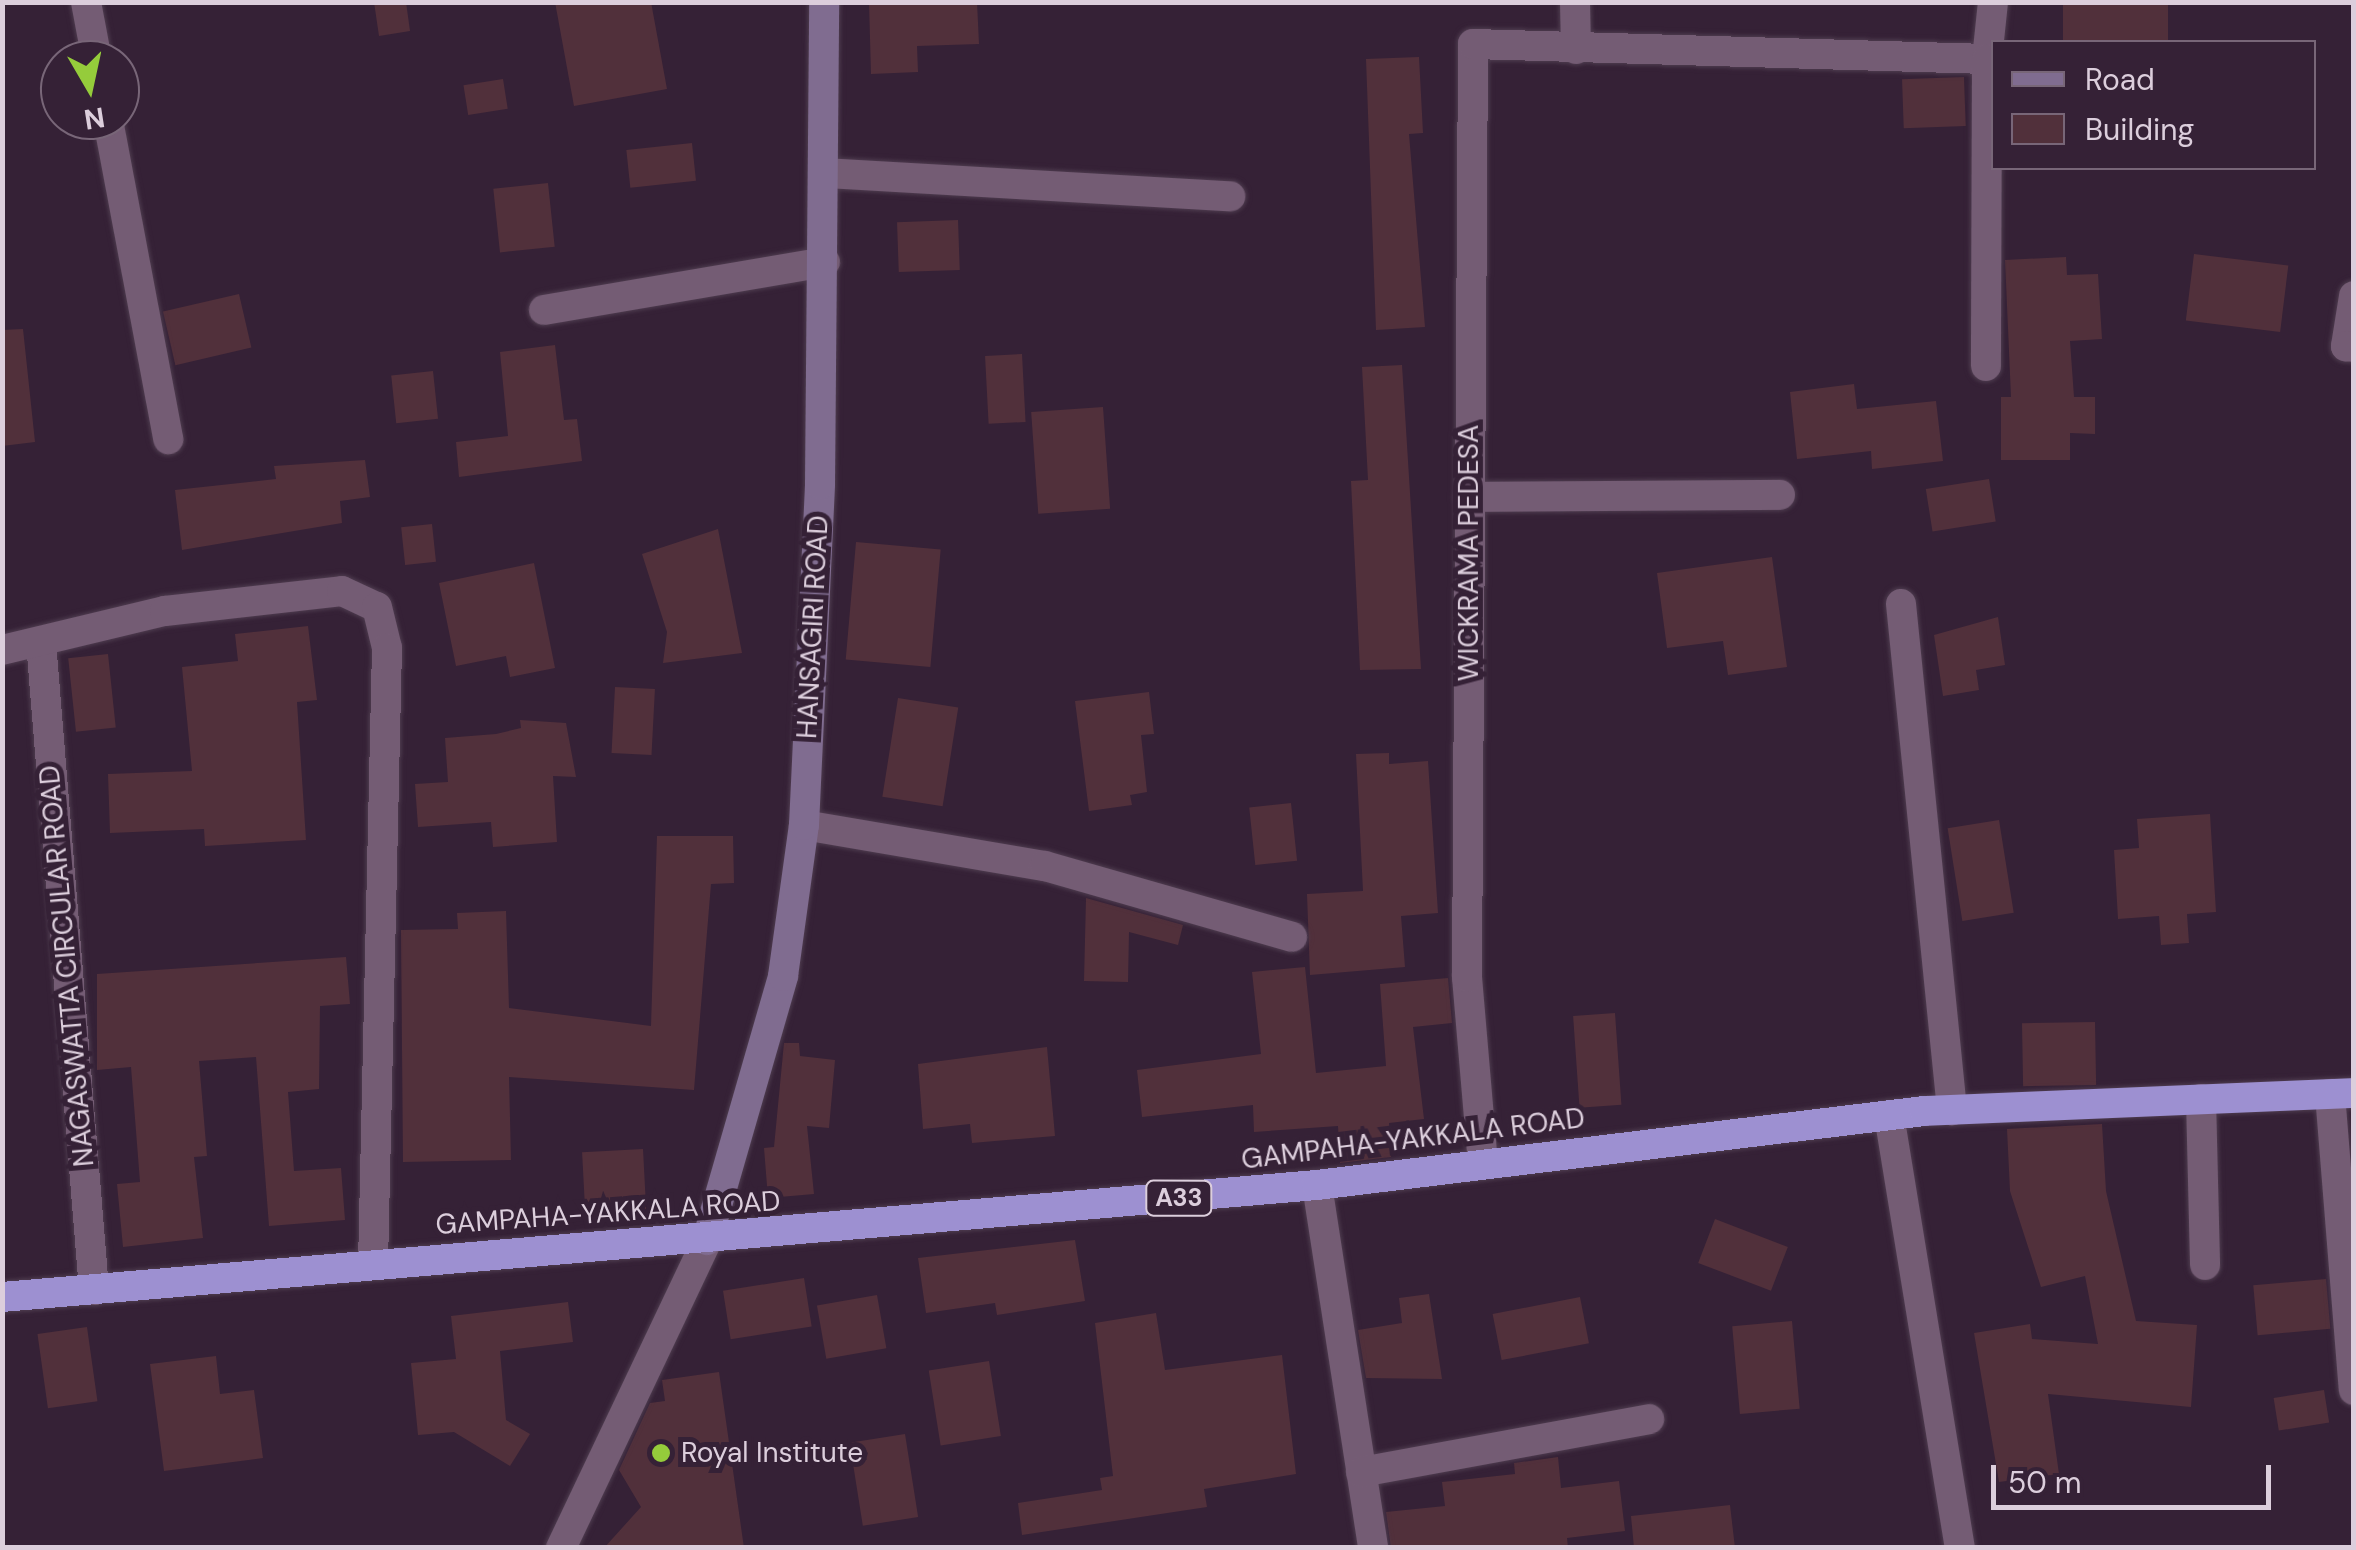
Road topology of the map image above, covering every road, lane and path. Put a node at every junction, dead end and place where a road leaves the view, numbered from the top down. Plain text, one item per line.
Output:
1 (86, 2) edge
2 (824, 2) edge
3 (1575, 2) edge
4 (1993, 2) edge
5 (93, 40) edge
6 (1576, 49) junction
7 (1987, 59) junction
8 (112, 140) edge
9 (825, 174) junction
10 (1230, 196) dead end
11 (825, 262) junction
12 (2354, 296) edge
13 (544, 310) dead end
14 (2354, 347) edge
15 (1986, 366) dead end
16 (168, 439) dead end
17 (1780, 496) dead end
18 (1469, 497) junction
19 (1901, 604) dead end
20 (41, 642) junction
21 (2, 650) edge
22 (804, 825) junction
23 (1292, 937) dead end
24 (2342, 1094) edge
25 (2202, 1099) junction
26 (1952, 1110) junction
27 (1889, 1115) junction
28 (1483, 1164) junction
29 (1317, 1185) junction
30 (707, 1240) junction
31 (373, 1264) junction
32 (2205, 1264) dead end
33 (94, 1290) junction
34 (2, 1297) edge
35 (2354, 1390) edge
36 (1649, 1418) dead end
37 (1362, 1472) junction
38 (561, 1548) edge
39 (1372, 1548) edge
40 (1960, 1548) edge

1 - 5 street
2 - 9 street, HANSAGIRI ROAD
3 - 6 street
4 - 7 street
6 - 7 street
6 - 18 street, WICKRAMA PEDESA
7 - 15 street
8 - 16 street
9 - 10 street
9 - 11 street, HANSAGIRI ROAD
11 - 13 street
11 - 22 street, HANSAGIRI ROAD
12 - 14 street
17 - 18 street
18 - 28 street, WICKRAMA PEDESA
19 - 26 street
20 - 21 street
20 - 31 street
20 - 33 street, NAGASWATTA CIRCULAR ROAD
22 - 23 street
22 - 30 street, HANSAGIRI ROAD
24 - 25 highway, GAMPAHA-YAKKALA ROAD / A33
24 - 35 street
25 - 26 highway, GAMPAHA-YAKKALA ROAD / A33
25 - 32 street
26 - 27 highway, GAMPAHA-YAKKALA ROAD / A33
27 - 28 highway, GAMPAHA-YAKKALA ROAD / A33
27 - 40 street
28 - 29 highway, GAMPAHA-YAKKALA ROAD / A33
29 - 30 highway, GAMPAHA-YAKKALA ROAD / A33
29 - 37 street
30 - 31 highway, GAMPAHA-YAKKALA ROAD / A33
30 - 38 street
31 - 33 highway, GAMPAHA-YAKKALA ROAD / A33
33 - 34 highway, GAMPAHA-YAKKALA ROAD / A33
36 - 37 street
37 - 39 street

